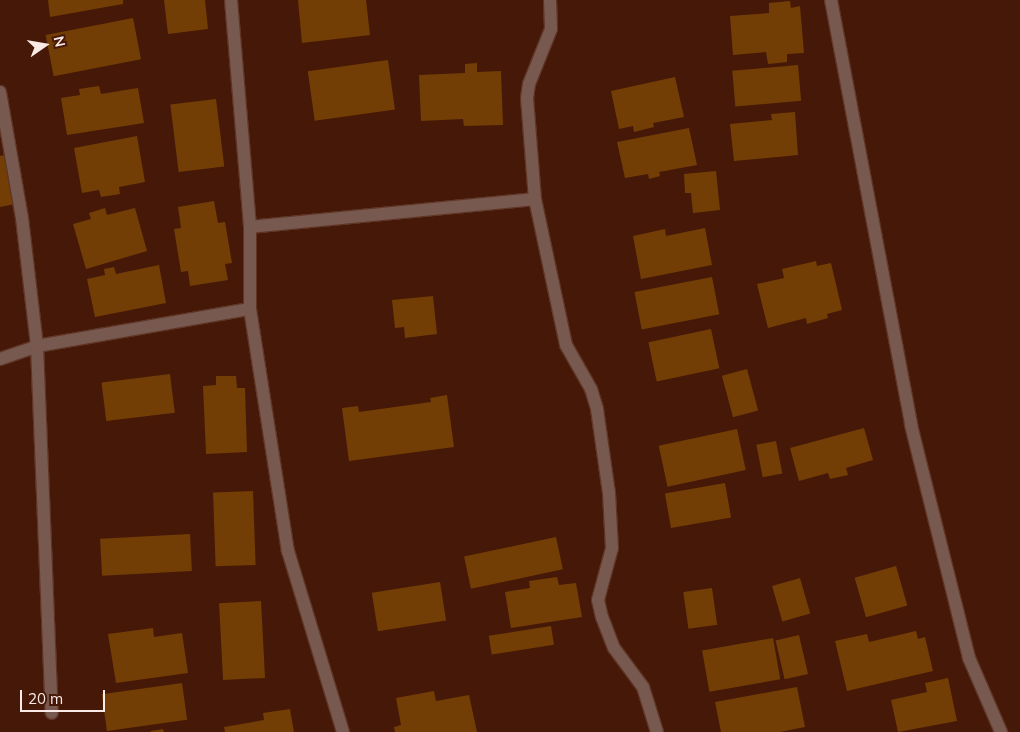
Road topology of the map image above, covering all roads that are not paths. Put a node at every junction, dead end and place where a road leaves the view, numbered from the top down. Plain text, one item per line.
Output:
1 (231, 0) edge
2 (550, 0) edge
3 (831, 0) edge
4 (0, 92) edge
5 (535, 199) junction
6 (250, 227) junction
7 (250, 309) junction
8 (37, 346) junction
9 (0, 359) edge
10 (52, 713) dead end
11 (344, 732) edge
12 (656, 732) edge
13 (1001, 732) edge

1 - 6 street
2 - 5 street
3 - 13 street
4 - 8 street
5 - 6 street
5 - 12 street
6 - 7 street
7 - 8 street
7 - 11 street
8 - 9 street
8 - 10 street

